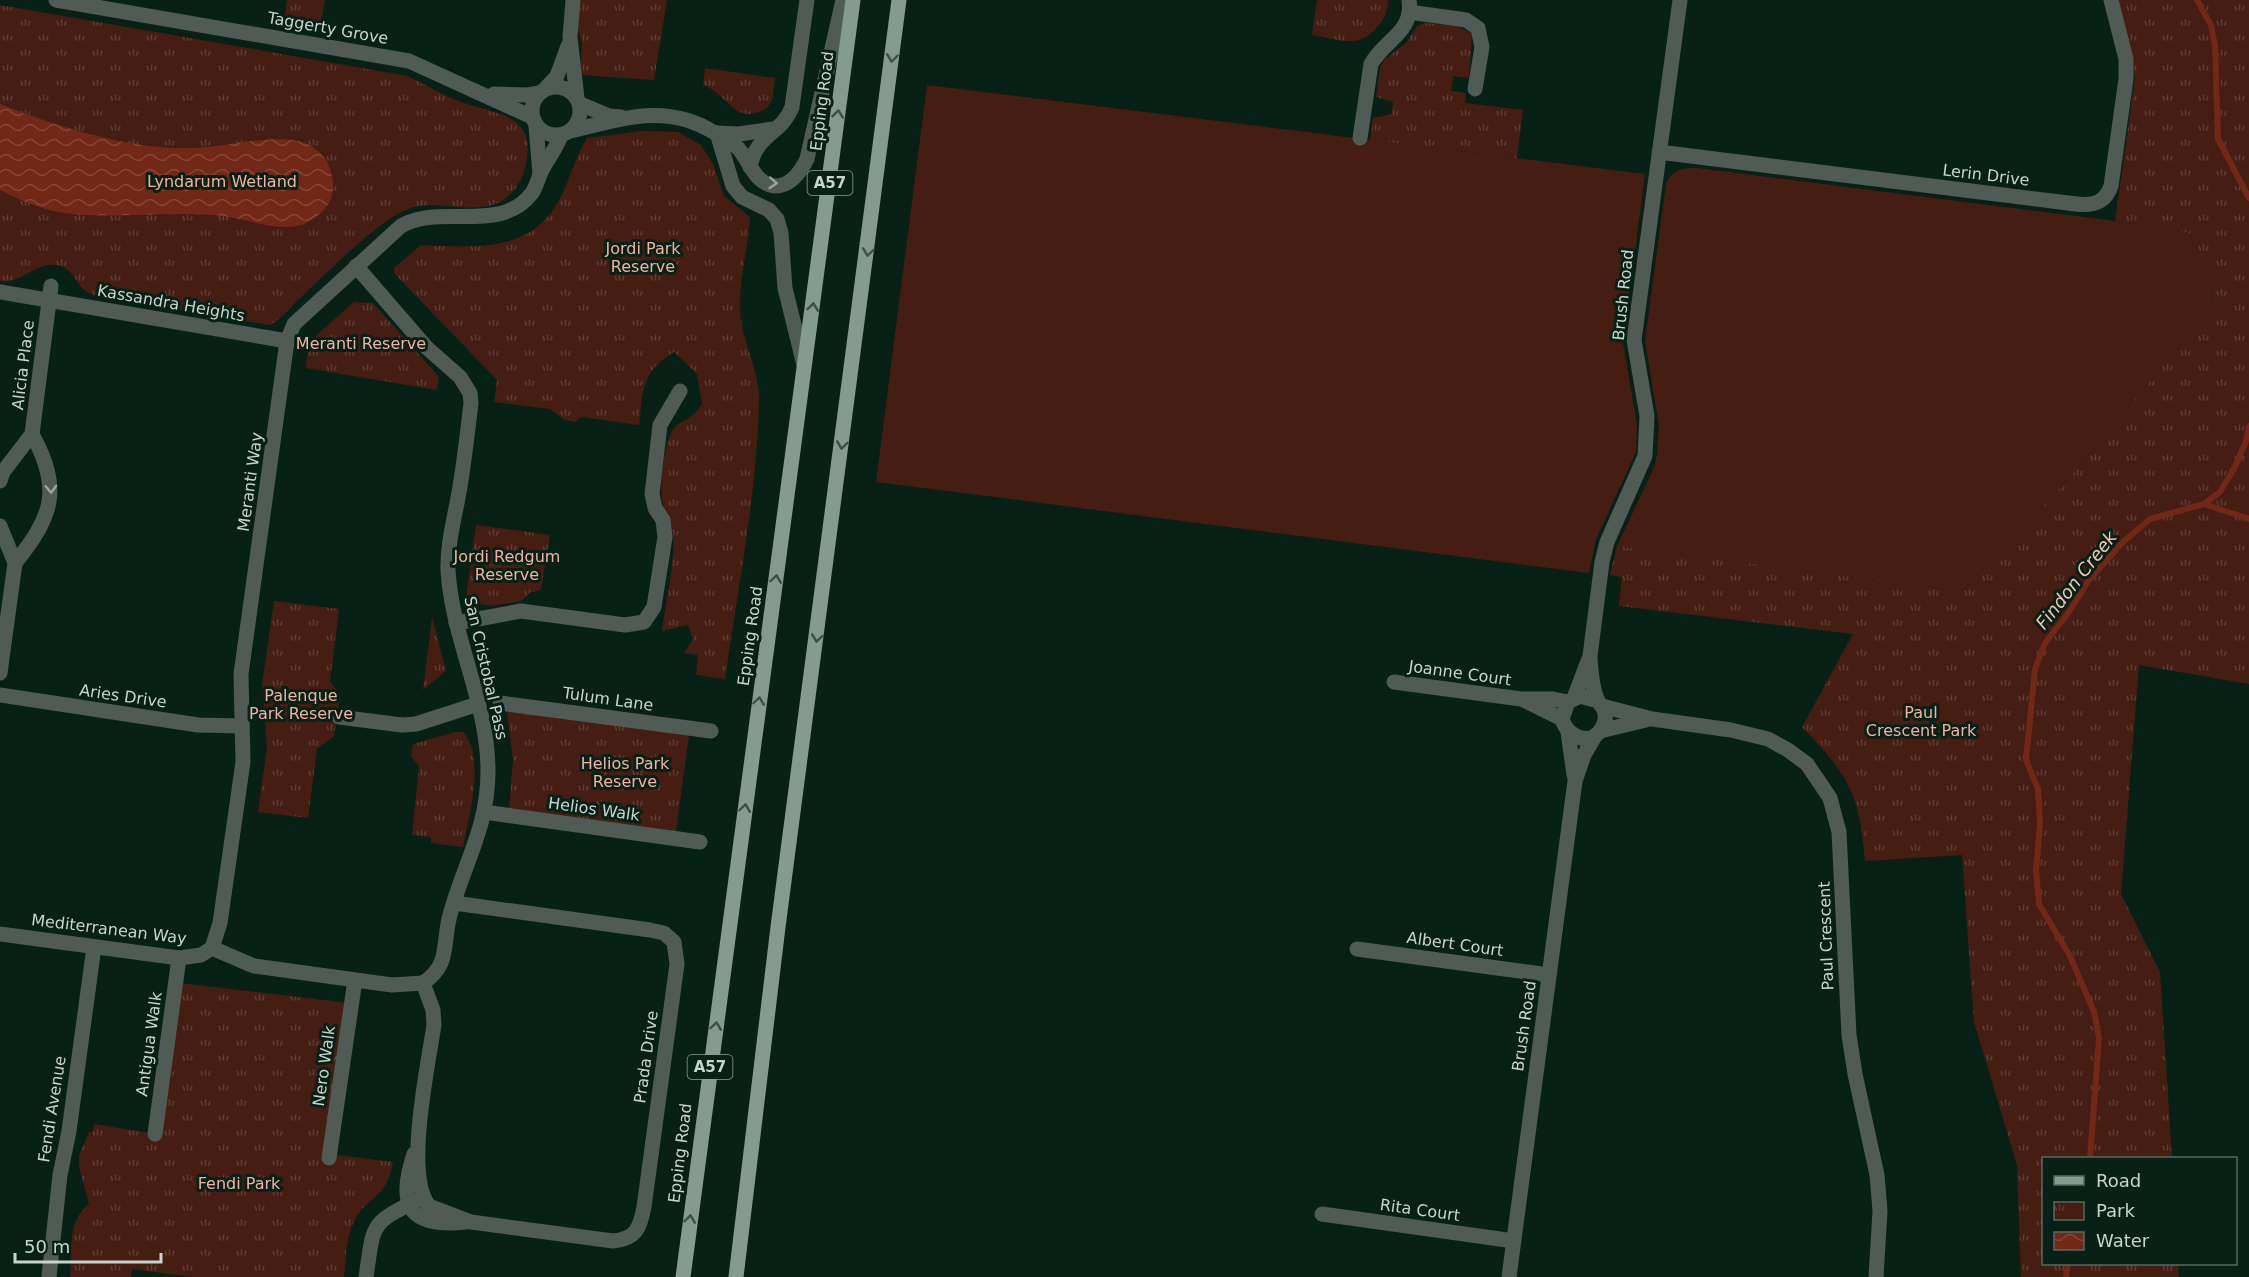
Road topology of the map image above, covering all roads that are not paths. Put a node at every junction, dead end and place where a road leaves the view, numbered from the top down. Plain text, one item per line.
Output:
1 (56, 0) edge
2 (573, 0) edge
3 (807, 0) edge
4 (843, 0) edge
5 (853, 0) edge
6 (899, 0) edge
7 (1680, 0) edge
8 (2111, 0) edge
9 (1409, 6) edge
10 (570, 37) junction
11 (1475, 89) dead end
12 (542, 91) junction
13 (482, 93) junction
14 (578, 101) junction
15 (627, 118) junction
16 (534, 122) junction
17 (773, 129) junction
18 (566, 133) junction
19 (717, 134) junction
20 (1360, 138) dead end
21 (1659, 153) junction
22 (750, 167) junction
23 (540, 174) junction
24 (356, 266) junction
25 (0, 292) edge
26 (50, 294) junction
27 (287, 341) junction
28 (804, 365) junction
29 (680, 391) dead end
30 (32, 434) junction
31 (0, 481) edge
32 (0, 526) edge
33 (15, 563) junction
34 (456, 623) junction
35 (1590, 656) junction
36 (0, 673) edge
37 (1394, 682) dead end
38 (0, 695) edge
39 (1521, 699) junction
40 (1571, 700) junction
41 (500, 703) dead end
42 (1600, 703) junction
43 (478, 704) junction
44 (339, 717) dead end
45 (1652, 719) junction
46 (243, 726) junction
47 (1565, 726) junction
48 (711, 731) dead end
49 (1597, 734) junction
50 (1575, 781) junction
51 (484, 813) junction
52 (700, 842) dead end
53 (454, 903) junction
54 (0, 934) edge
55 (94, 947) junction
56 (212, 948) junction
57 (1357, 949) dead end
58 (179, 958) junction
59 (1549, 975) junction
60 (355, 980) junction
61 (423, 983) junction
62 (155, 1134) dead end
63 (329, 1158) dead end
64 (416, 1201) junction
65 (1322, 1214) dead end
66 (1514, 1241) junction
67 (49, 1277) edge
68 (366, 1277) edge
69 (683, 1277) edge
70 (736, 1277) edge
71 (1509, 1277) edge
72 (1876, 1277) edge

1 - 13 street, Taggerty Grove
2 - 10 street
3 - 17 street
22 -> 4 street
28 -> 5 main road, Epping Road / A57
6 -> 70 main road
7 - 21 street, Brush Road
8 - 21 street, Lerin Drive
9 - 11 street
9 - 20 street
10 - 12 street
10 - 14 street
12 - 13 street, Taggerty Grove
12 - 14 street
12 - 16 street
13 - 16 street, Taggerty Grove
14 - 15 street
14 - 18 street
15 - 18 street
15 - 19 street
16 - 18 street
16 - 23 street
17 - 19 street
17 - 22 street
18 - 23 street, Meranti Way
19 - 22 street
19 - 28 street
21 - 35 street, Brush Road
23 - 24 street, Meranti Way
24 - 27 street, Meranti Way
24 - 34 street, San Cristobal Pass
25 - 26 street, Kassandra Heights
26 - 27 street, Kassandra Heights
26 - 30 street, Alicia Place
27 - 46 street, Meranti Way
69 -> 28 main road, Epping Road / A57
29 - 34 street
30 - 31 street, Alicia Place
30 -> 33 street, Alicia Place
32 - 33 street, Alicia Place
33 - 36 street, Alicia Place
34 - 43 street, San Cristobal Pass
35 - 40 street, Brush Road
35 - 42 street, Brush Road
37 - 39 street, Joanne Court
38 - 46 street, Aries Drive
39 - 40 street, Joanne Court
39 - 47 street, Joanne Court
40 - 42 street
40 - 47 street
41 - 48 street, Tulum Lane
42 - 45 street, Paul Crescent
42 - 49 street
43 - 44 street
43 - 51 street, San Cristobal Pass
45 - 49 street, Paul Crescent
45 - 72 street, Paul Crescent
46 - 56 street, Meranti Way
47 - 49 street
47 - 50 street, Brush Road
49 - 50 street, Brush Road
50 - 59 street, Brush Road
51 - 52 street, Helios Walk
51 - 53 street, San Cristobal Pass
53 - 61 street, San Cristobal Pass
53 - 64 street, Prada Drive
54 - 55 street, Mediterranean Way
55 - 58 street, Mediterranean Way
55 - 67 street, Fendi Avenue
56 - 58 street, Mediterranean Way
56 - 60 street
57 - 59 street, Albert Court
58 - 62 street, Antigua Walk
59 - 66 street, Brush Road
60 - 61 street
60 - 63 street, Nero Walk
61 - 64 street
64 - 68 street
65 - 66 street, Rita Court
66 - 71 street, Brush Road

